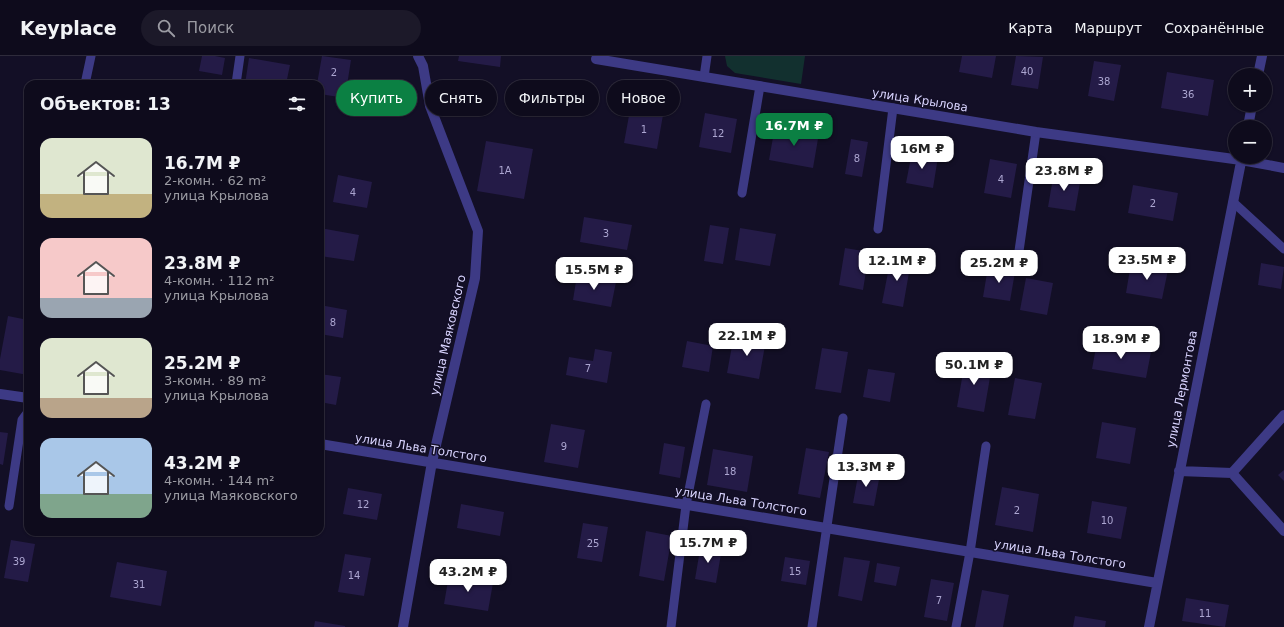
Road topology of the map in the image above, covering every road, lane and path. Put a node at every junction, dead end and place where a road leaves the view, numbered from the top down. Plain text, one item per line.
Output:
1 (91, 56) edge
2 (240, 56) edge
3 (418, 56) edge
4 (707, 56) edge
5 (1262, 56) edge
6 (596, 59) dead end
7 (1259, 68) edge
8 (704, 77) junction
9 (86, 80) edge
10 (237, 80) edge
11 (760, 86) junction
12 (893, 108) junction
13 (1036, 132) junction
14 (1228, 156) edge
15 (1241, 164) edge
16 (1267, 164) edge
17 (1284, 168) edge
18 (742, 193) dead end
19 (1233, 202) junction
20 (878, 229) dead end
21 (1284, 249) edge
22 (1019, 250) dead end
23 (0, 394) edge
24 (24, 397) edge
25 (706, 404) dead end
26 (1284, 415) edge
27 (24, 417) edge
28 (843, 418) dead end
29 (324, 445) edge
30 (986, 446) dead end
31 (432, 462) junction
32 (1179, 471) junction
33 (1232, 473) junction
34 (686, 505) junction
35 (9, 506) dead end
36 (827, 528) junction
37 (1284, 531) edge
38 (970, 552) junction
39 (1157, 583) junction
40 (403, 627) edge
41 (671, 627) edge
42 (812, 627) edge
43 (956, 627) edge
44 (1149, 627) edge

1 - 9 lane
2 - 10 lane
3 - 31 street, улица Маяковского
4 - 8 lane
5 - 7 street
6 - 8 street, улица Крылова
8 - 11 street, улица Крылова
11 - 12 street, улица Крылова
11 - 18 lane
12 - 13 street, улица Крылова
12 - 20 lane
13 - 14 street, улица Крылова
13 - 22 lane
15 - 19 street, улица Лермонтова
16 - 17 street, улица Крылова
19 - 21 lane
19 - 32 street, улица Лермонтова
23 - 24 street
25 - 34 lane
26 - 33 street
27 - 35 lane
28 - 36 lane
29 - 31 street, улица Льва Толстого
30 - 38 lane
31 - 34 street, улица Льва Толстого
31 - 40 street, улица Маяковского
32 - 33 street
32 - 39 street, улица Лермонтова
33 - 37 street
34 - 36 street, улица Льва Толстого
34 - 41 lane
36 - 38 street, улица Льва Толстого
36 - 42 lane
38 - 39 street, улица Льва Толстого
38 - 43 lane
39 - 44 street, улица Лермонтова

